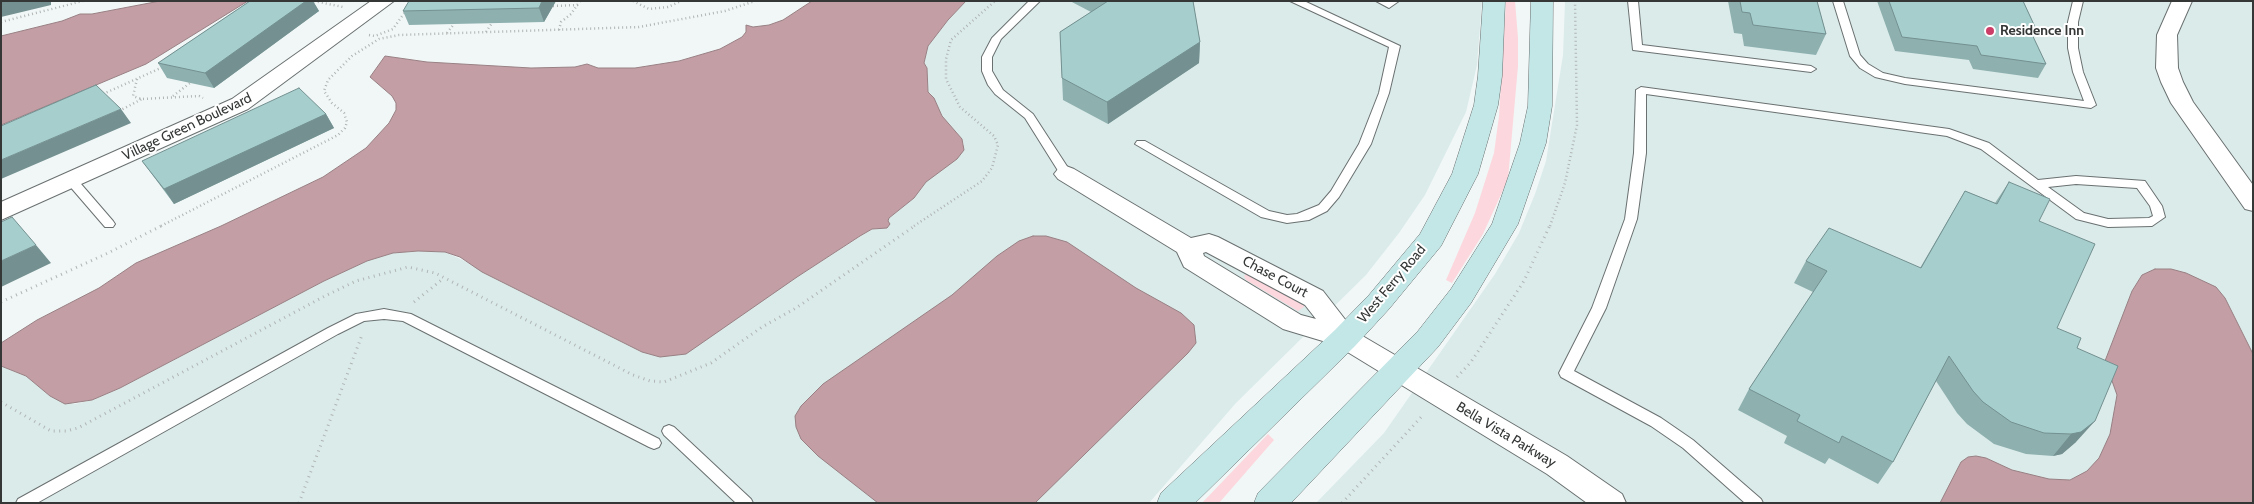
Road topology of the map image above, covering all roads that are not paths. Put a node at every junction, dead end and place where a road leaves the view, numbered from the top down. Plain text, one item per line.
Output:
1 (384, 1) edge
2 (1036, 1) edge
3 (1295, 1) edge
4 (1381, 1) edge
5 (1394, 1) edge
6 (1494, 1) edge
7 (1542, 1) edge
8 (1633, 1) edge
9 (1838, 1) edge
10 (2078, 1) edge
11 (2182, 1) edge
12 (1811, 69) dead end
13 (1141, 144) dead end
14 (1066, 174) joint
15 (71, 180) junction
16 (2036, 184) junction
17 (2253, 203) edge
18 (1, 212) edge
19 (109, 224) dead end
20 (1344, 338) junction
21 (1398, 372) junction
22 (669, 431) dead end
23 (654, 443) dead end
24 (23, 503) edge
25 (746, 503) edge
26 (1173, 503) edge
27 (1270, 503) edge
28 (1611, 503) edge
29 (1756, 503) edge

1 - 15 street, Village Green Boulevard
2 - 14 lane
3 - 13 lane
4 - 5 lane
6 - 20 main road, West Ferry Road
7 - 21 main road
8 - 12 lane
9 - 10 lane
11 - 17 street
14 - 20 street, Chase Court
15 - 18 street, Village Green Boulevard
15 - 19 lane
16 - 16 lane
16 - 29 lane
20 - 21 street, Chase Court
20 - 26 main road, West Ferry Road
21 - 27 main road
21 - 28 street, Bella Vista Parkway
22 - 25 lane
23 - 24 lane

